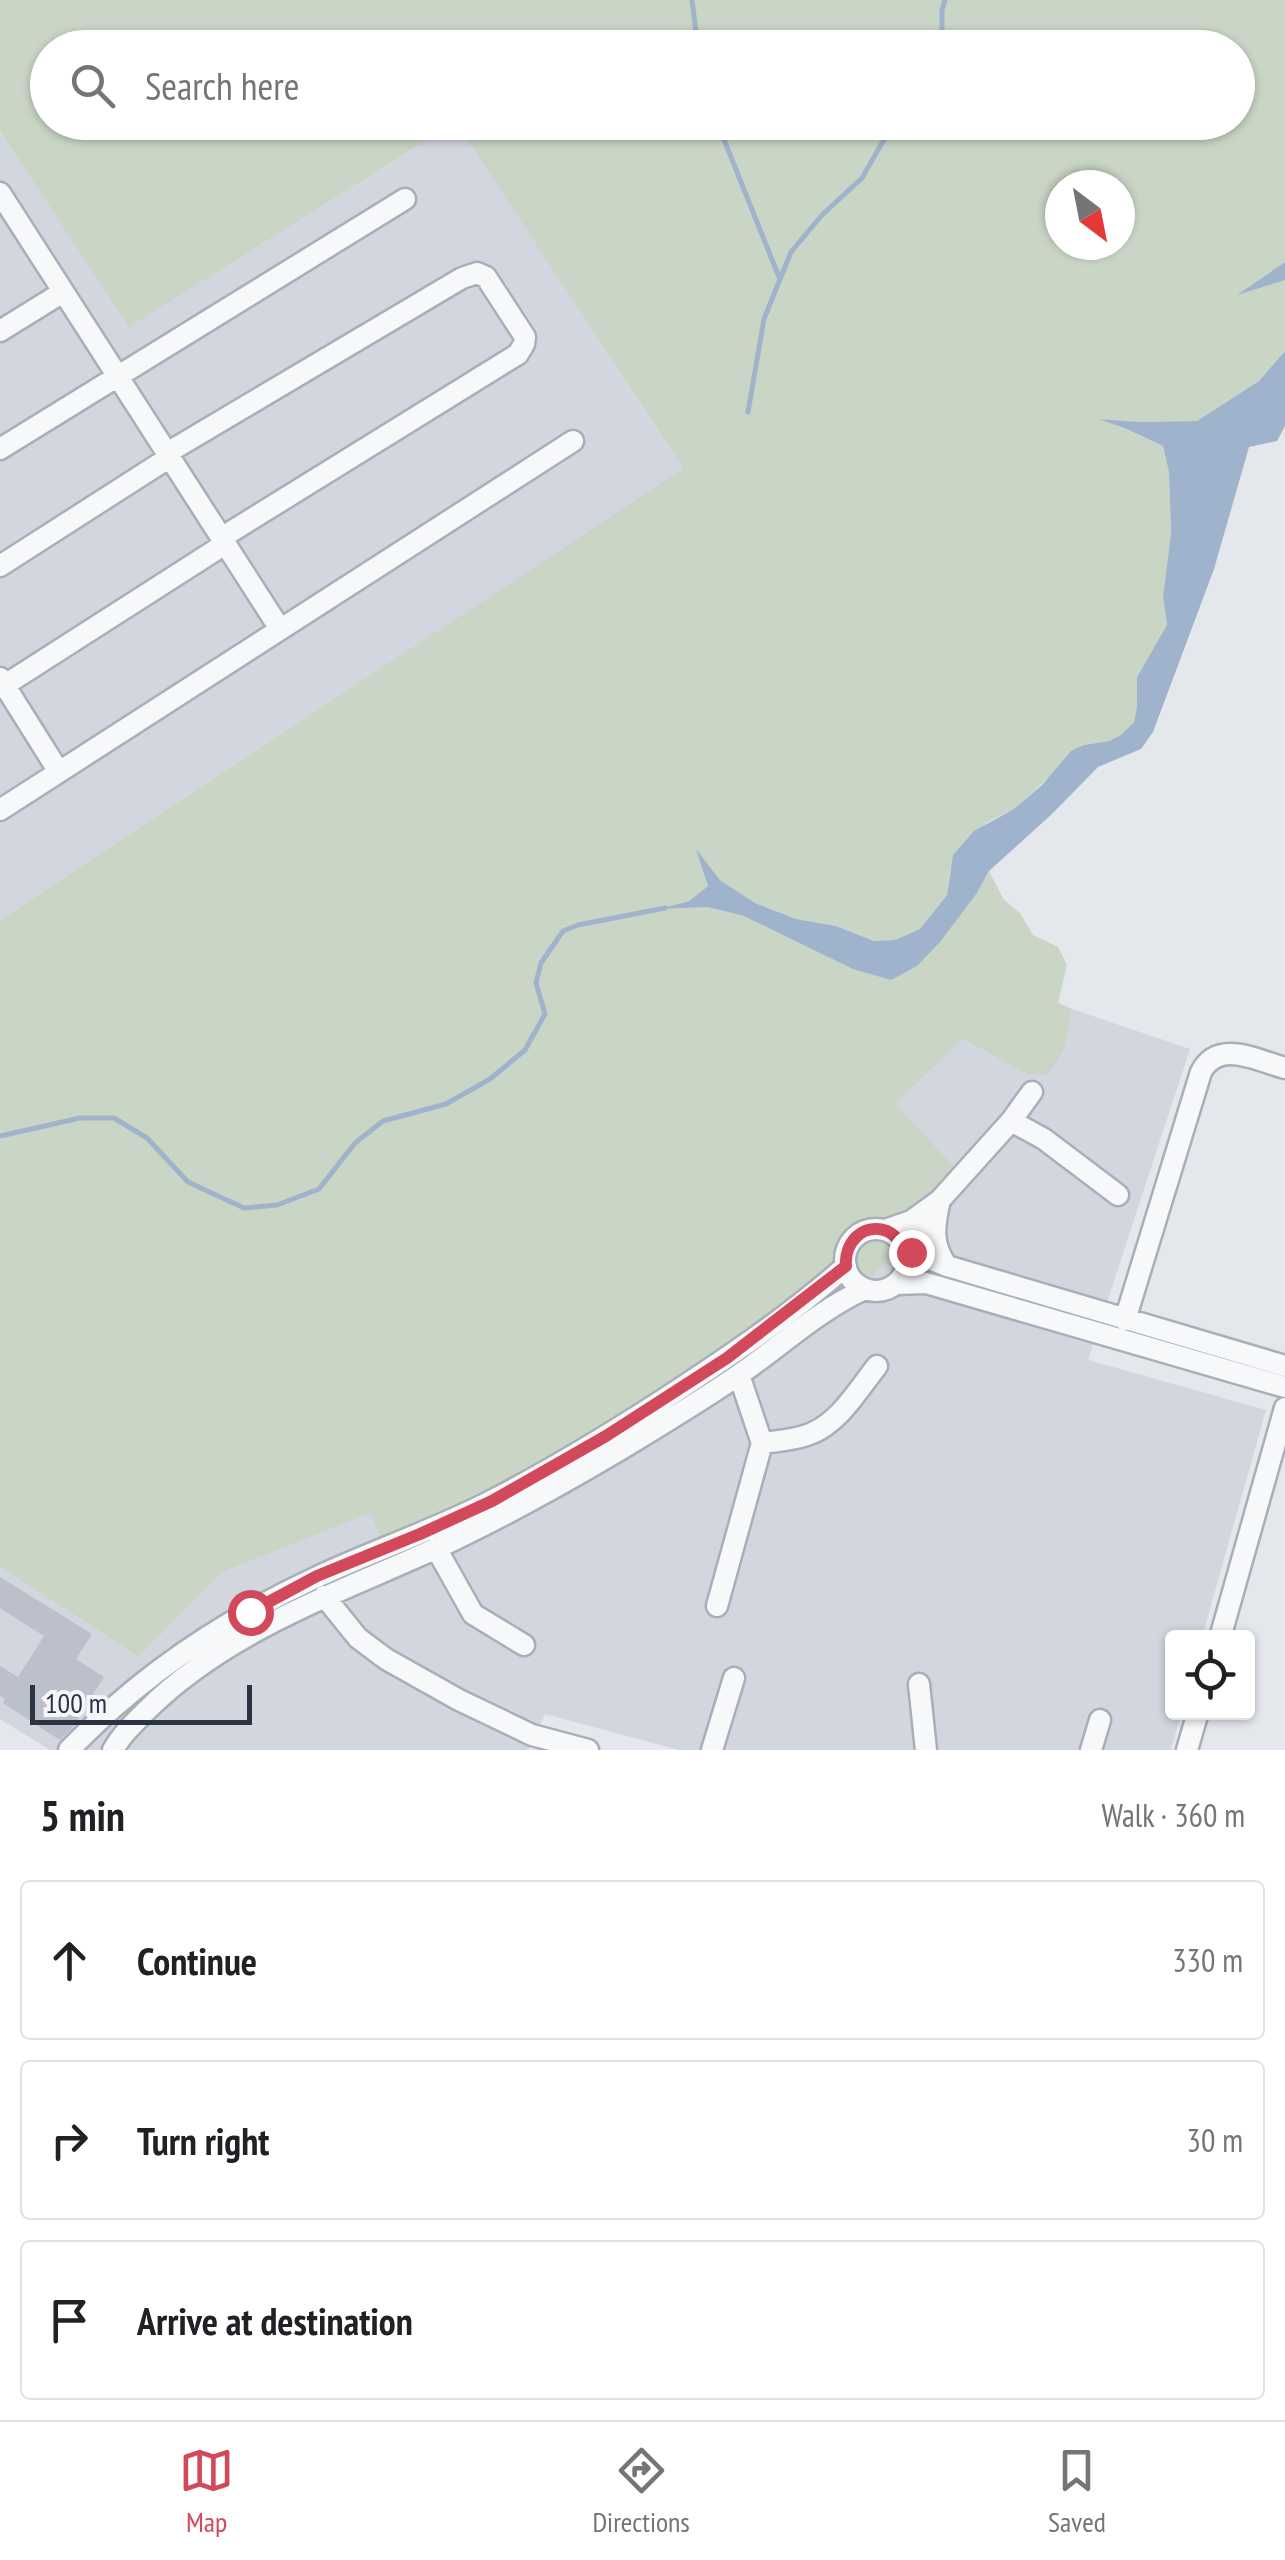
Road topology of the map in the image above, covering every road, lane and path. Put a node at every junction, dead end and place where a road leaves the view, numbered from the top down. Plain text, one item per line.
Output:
1 (405, 198) dead end
2 (3, 205) edge
3 (63, 292) junction
4 (0, 331) edge
5 (118, 376) junction
6 (573, 441) dead end
7 (0, 450) edge
8 (169, 455) junction
9 (223, 541) junction
10 (0, 566) edge
11 (280, 629) junction
12 (1, 684) edge
13 (60, 772) junction
14 (0, 810) edge
15 (1285, 1068) edge
16 (1032, 1092) dead end
17 (1011, 1121) junction
18 (1118, 1195) dead end
19 (940, 1200) junction
20 (885, 1230) junction
21 (908, 1251) junction
22 (846, 1266) junction
23 (947, 1266) junction
24 (896, 1284) junction
25 (866, 1289) junction
26 (1125, 1320) junction
27 (878, 1366) dead end
28 (1285, 1366) edge
29 (739, 1375) junction
30 (1285, 1387) edge
31 (1285, 1408) edge
32 (762, 1444) junction
33 (436, 1548) junction
34 (324, 1596) junction
35 (718, 1606) dead end
36 (1222, 1630) edge
37 (524, 1645) dead end
38 (734, 1678) dead end
39 (920, 1684) dead end
40 (1100, 1720) dead end
41 (1196, 1720) edge
42 (528, 1743) edge
43 (69, 1750) edge
44 (113, 1750) edge
45 (588, 1750) edge
46 (712, 1750) edge
47 (926, 1750) edge
48 (1092, 1750) edge
49 (1187, 1750) edge

1 - 5 street
2 - 3 street
3 - 4 street
3 - 5 street
5 - 7 street
5 - 8 street
6 - 11 street
8 - 9 street
8 - 9 street
8 - 10 street
9 - 11 street
9 - 12 street
11 - 13 street
12 - 13 street
13 - 14 street
15 - 26 street
16 - 17 street
17 - 18 street
17 - 19 street
19 - 20 street
19 - 21 street
19 - 23 street
20 - 21 street
20 - 22 street
21 - 23 street
21 - 24 street
22 - 25 street
22 - 43 street
23 - 26 street
24 - 25 street
24 - 30 street
25 - 29 street
26 - 28 street
27 - 32 street
29 - 32 street
29 - 33 street
31 - 36 street
32 - 35 street
33 - 34 street
33 - 37 street
34 - 42 street
34 - 44 street
38 - 46 street
39 - 47 street
40 - 48 street
41 - 49 street
42 - 45 street

